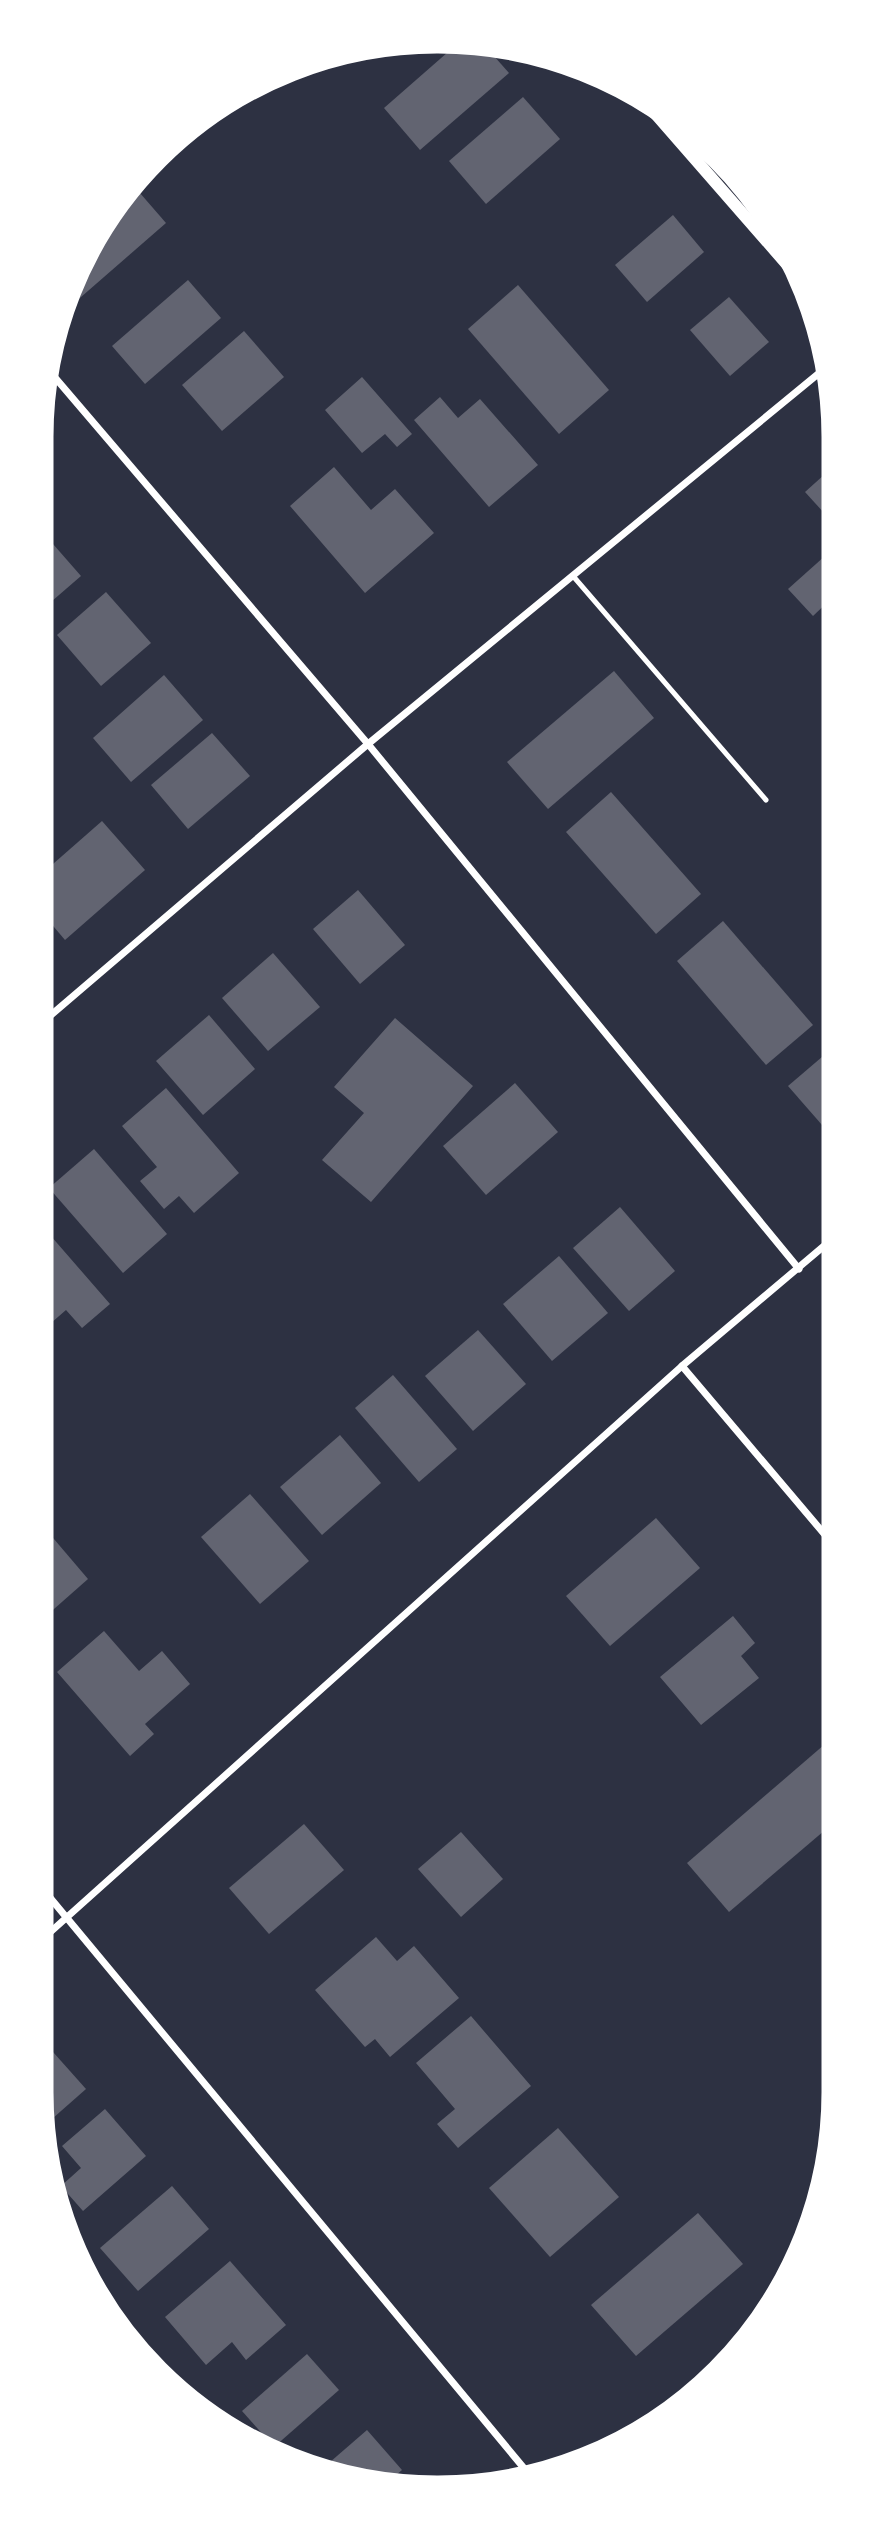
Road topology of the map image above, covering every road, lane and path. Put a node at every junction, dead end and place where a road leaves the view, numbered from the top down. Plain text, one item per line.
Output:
1 (660, 119) edge
2 (782, 259) edge
3 (821, 372) edge
4 (54, 376) edge
5 (573, 576) junction
6 (368, 744) junction
7 (766, 800) dead end
8 (49, 1017) edge
9 (826, 1244) edge
10 (799, 1269) junction
11 (682, 1366) junction
12 (826, 1536) edge
13 (49, 1896) edge
14 (67, 1918) junction
15 (49, 1934) edge
16 (526, 2470) edge

1 - 2 street
3 - 5 street
4 - 6 street
5 - 6 street
5 - 7 lane
6 - 8 street
6 - 10 street
9 - 10 street
10 - 11 street
11 - 12 street
11 - 14 street
13 - 14 street
14 - 15 street
14 - 16 street

